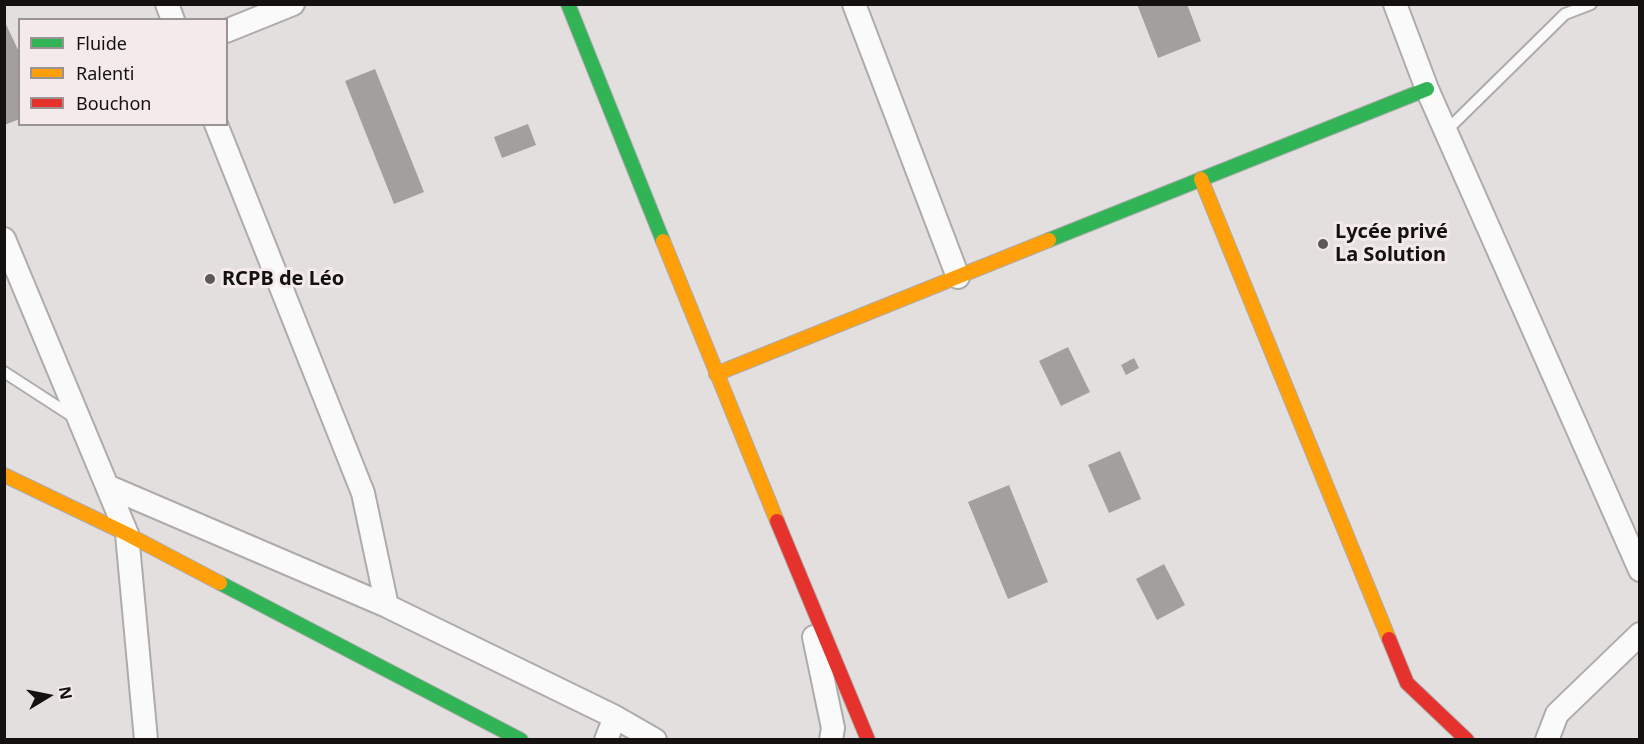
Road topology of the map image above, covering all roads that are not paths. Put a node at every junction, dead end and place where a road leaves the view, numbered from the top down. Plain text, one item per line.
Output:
1 (167, 4) edge
2 (293, 4) edge
3 (568, 4) edge
4 (854, 4) edge
5 (1395, 4) edge
6 (1591, 4) edge
7 (173, 18) edge
8 (228, 30) edge
9 (1427, 88) junction
10 (217, 126) edge
11 (1446, 131) junction
12 (1201, 179) junction
13 (4, 239) edge
14 (958, 277) junction
15 (4, 372) edge
16 (716, 374) junction
17 (80, 421) junction
18 (4, 475) edge
19 (107, 486) junction
20 (127, 534) junction
21 (1640, 570) edge
22 (801, 577) junction
23 (387, 606) junction
24 (1640, 634) edge
25 (615, 717) junction
26 (146, 740) edge
27 (521, 740) edge
28 (606, 740) edge
29 (655, 740) edge
30 (831, 740) edge
31 (868, 740) edge
32 (1467, 740) edge
33 (1547, 740) edge

1 - 7 street
2 - 8 street
3 - 16 street
4 - 14 street
5 - 9 street
6 - 11 lane
9 - 11 street
9 - 12 street
10 - 23 street
11 - 21 street
12 - 14 street
12 - 32 street
13 - 17 street
14 - 16 street
15 - 17 lane
16 - 22 street
17 - 19 street
18 - 20 street
19 - 20 street
19 - 23 street
20 - 26 street
20 - 27 street
22 - 30 street
22 - 31 street
23 - 25 street
24 - 33 street
25 - 28 street
25 - 29 street

